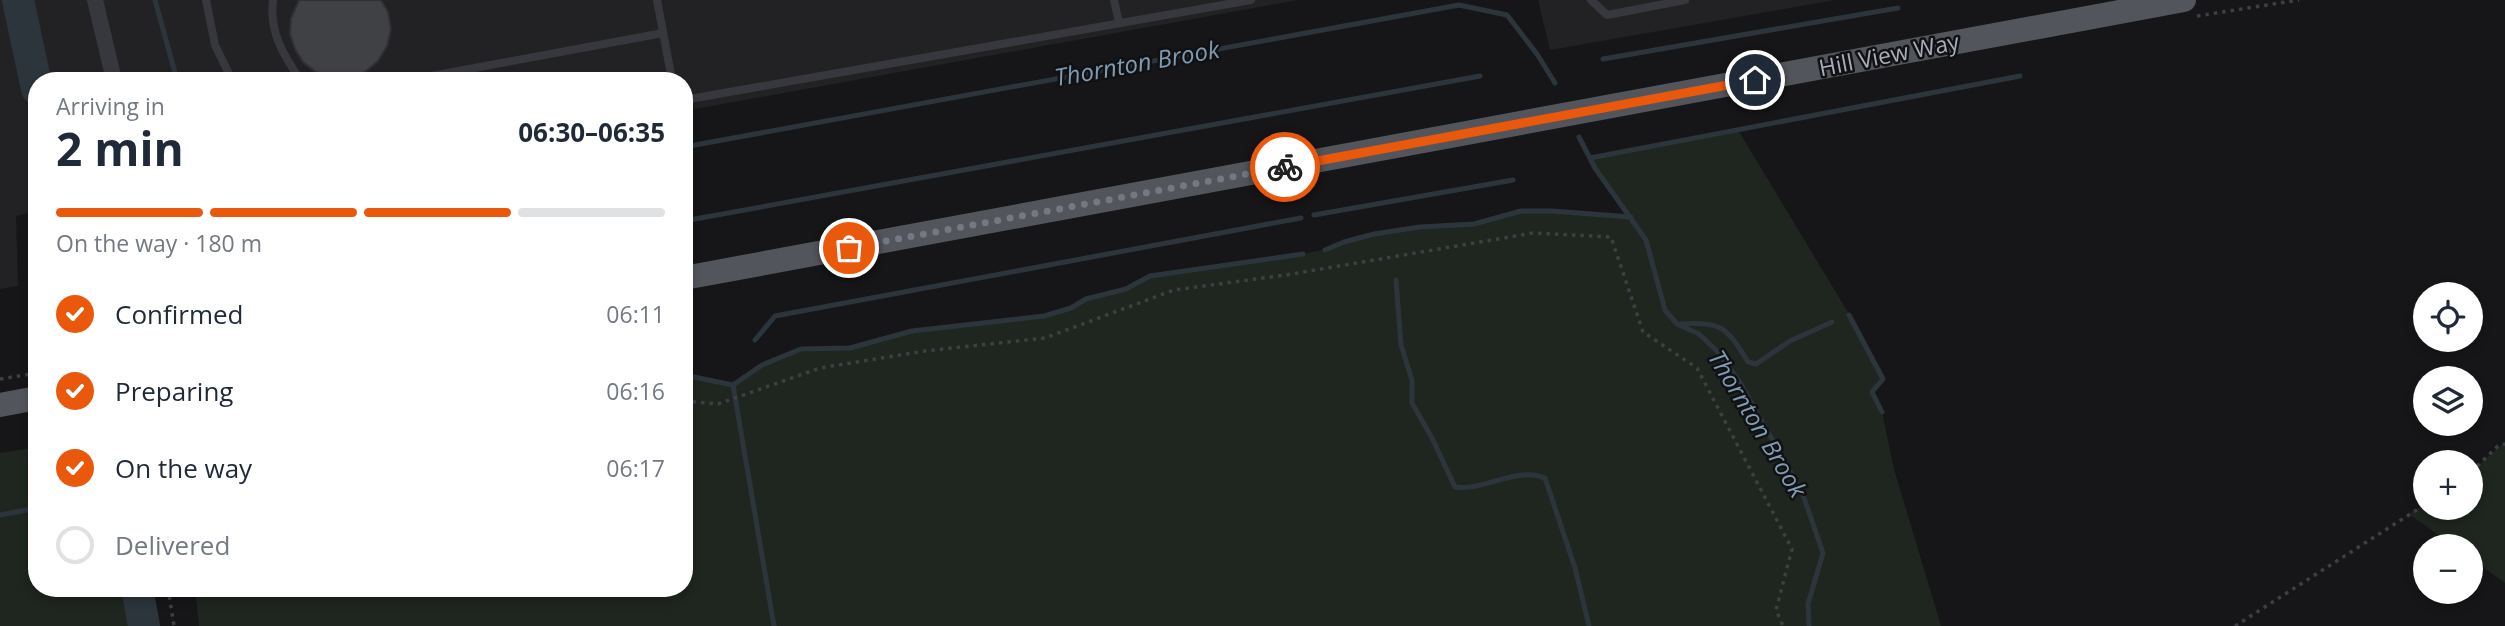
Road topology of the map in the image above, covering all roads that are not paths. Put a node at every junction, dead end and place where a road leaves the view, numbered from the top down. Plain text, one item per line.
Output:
1 (95, 0) edge
2 (206, 0) edge
3 (273, 0) edge
4 (657, 0) edge
5 (1114, 0) edge
6 (1251, 0) edge
7 (1591, 0) edge
8 (1685, 0) edge
9 (2184, 0) edge
10 (1119, 23) junction
11 (663, 33) junction
12 (112, 72) edge
13 (228, 72) edge
14 (295, 72) edge
15 (453, 72) edge
16 (670, 72) edge
17 (693, 98) edge
18 (693, 276) edge
19 (28, 400) edge
20 (0, 405) edge

1 - 12 street
2 - 13 lane
3 - 14 lane
4 - 11 lane
5 - 10 lane
6 - 10 lane
7 - 8 lane
9 - 18 main road, Hill View Way
10 - 17 lane
11 - 15 lane
11 - 16 lane
19 - 20 main road

